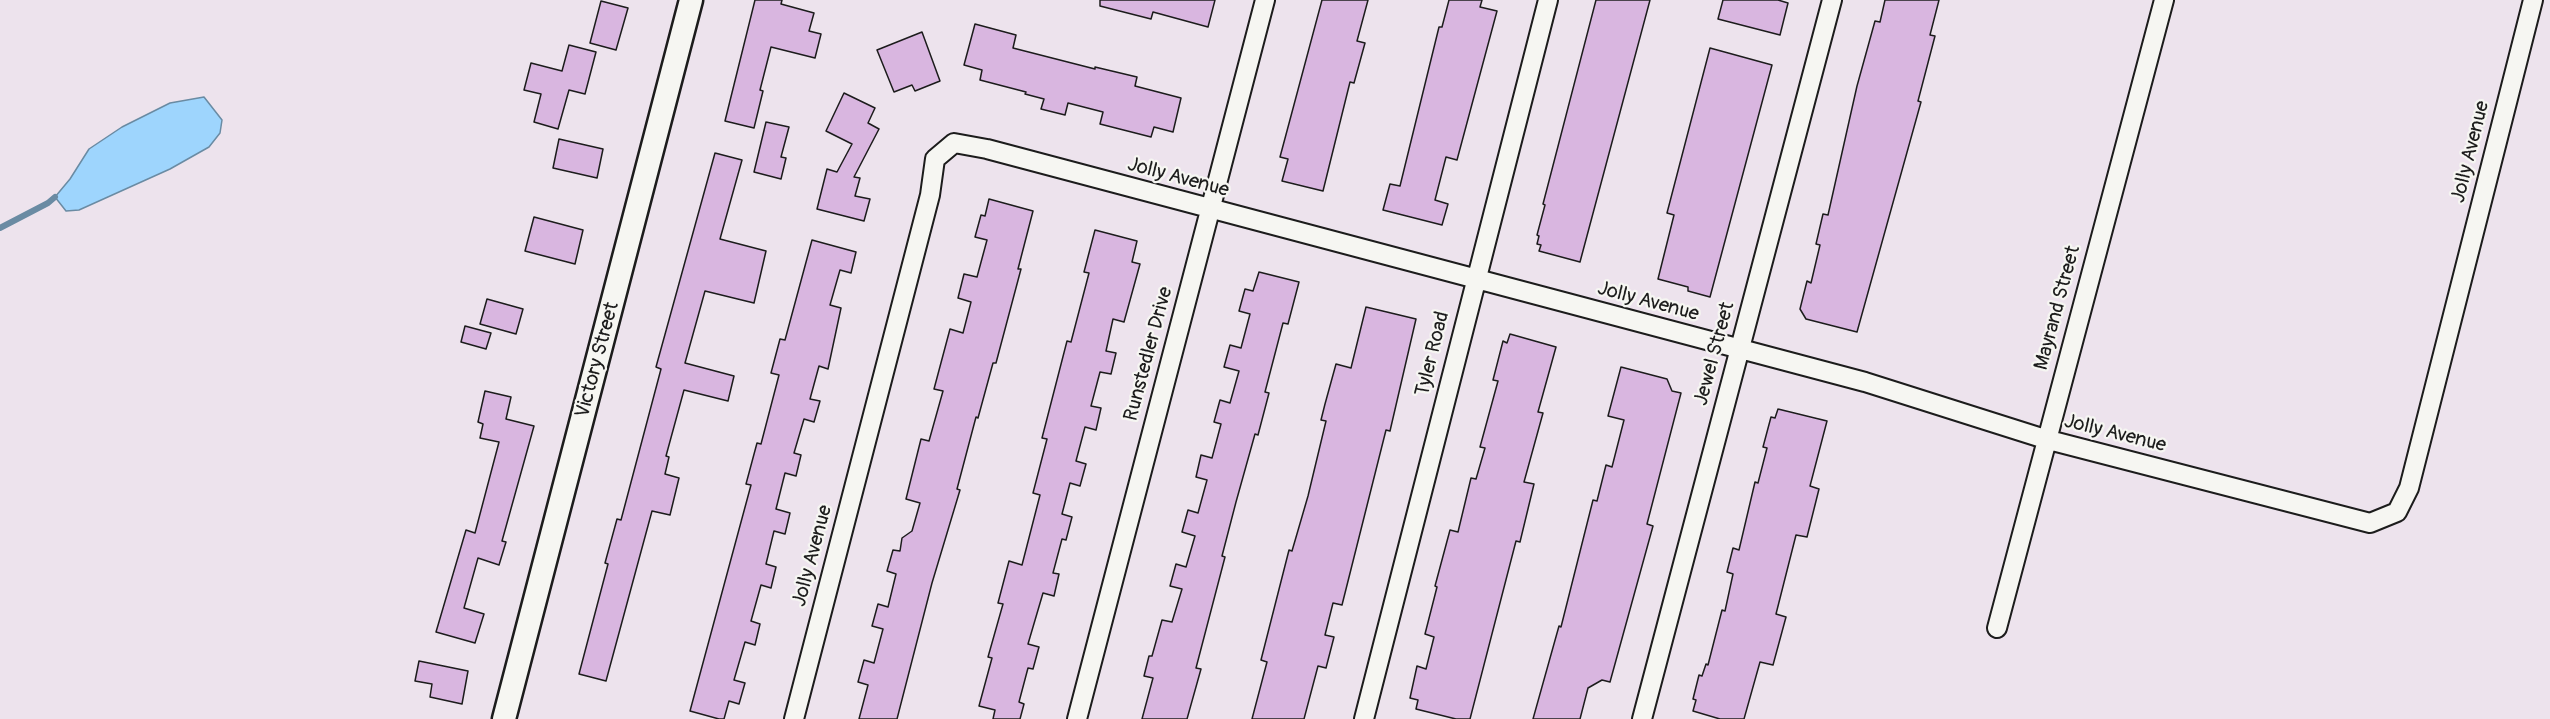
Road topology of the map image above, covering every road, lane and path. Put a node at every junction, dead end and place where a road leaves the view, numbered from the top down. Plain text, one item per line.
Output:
1 (691, 0) edge
2 (1266, 0) edge
3 (1548, 0) edge
4 (1832, 0) edge
5 (2164, 0) edge
6 (2533, 0) edge
7 (1210, 210) junction
8 (1475, 279) junction
9 (1740, 349) junction
10 (2046, 440) junction
11 (1997, 628) dead end
12 (504, 719) edge
13 (794, 719) edge
14 (1077, 719) edge
15 (1364, 719) edge
16 (1642, 719) edge

1 - 12 street, Victory Street
2 - 7 street, Runstedler Drive
3 - 8 street, Tyler Road
4 - 9 street, Jewel Street
5 - 10 street, Mayrand Street
6 - 10 street, Jolly Avenue
7 - 8 street, Jolly Avenue
7 - 13 street, Jolly Avenue
7 - 14 street, Runstedler Drive
8 - 9 street, Jolly Avenue
8 - 15 street, Tyler Road
9 - 10 street, Jolly Avenue
9 - 16 street, Jewel Street
10 - 11 street, Mayrand Street

